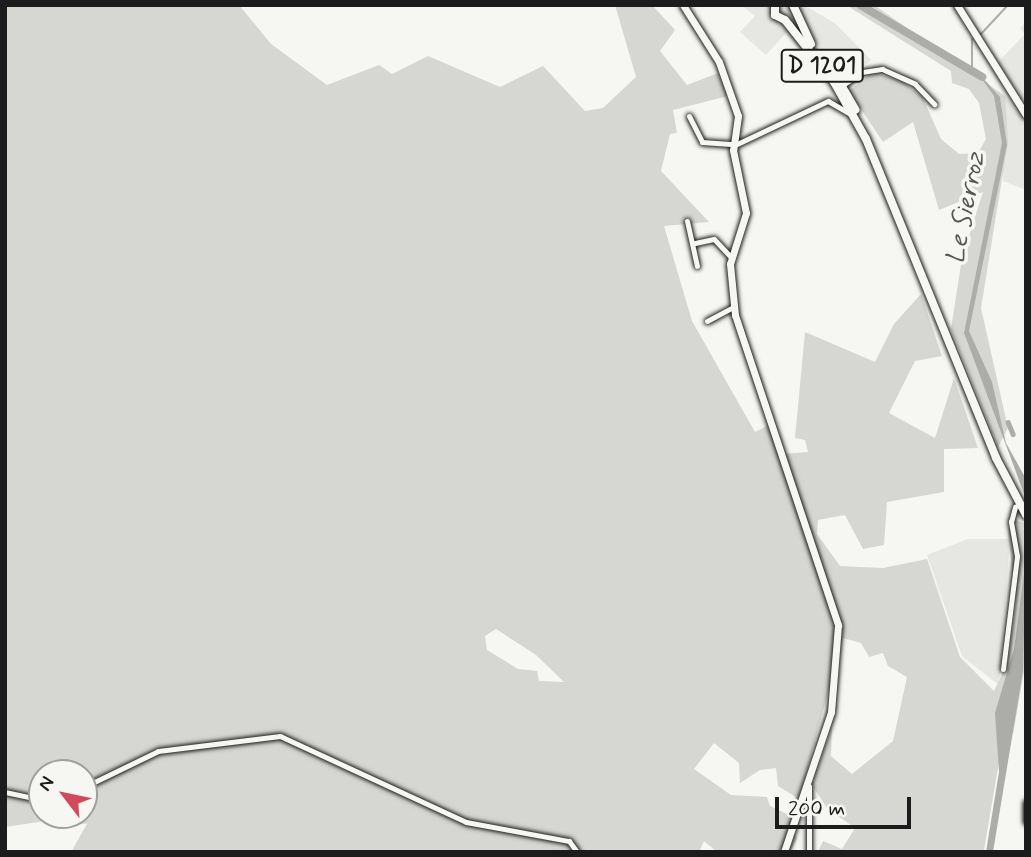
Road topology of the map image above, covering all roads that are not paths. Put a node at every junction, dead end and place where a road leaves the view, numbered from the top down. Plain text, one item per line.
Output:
1 (683, 5) edge
2 (957, 5) edge
3 (772, 8) edge
4 (793, 10) edge
5 (785, 20) junction
6 (820, 63) junction
7 (862, 71) junction
8 (835, 75) junction
9 (843, 87) junction
10 (934, 104) dead end
11 (1026, 115) edge
12 (689, 116) dead end
13 (854, 116) junction
14 (866, 139) junction
15 (736, 144) junction
16 (687, 221) dead end
17 (695, 243) junction
18 (732, 257) junction
19 (697, 266) dead end
20 (733, 307) junction
21 (706, 321) dead end
22 (942, 331) junction
23 (1022, 514) edge
24 (1003, 669) dead end
25 (98, 780) edge
26 (809, 786) junction
27 (5, 792) edge
28 (28, 797) edge
29 (1026, 802) edge
30 (1026, 822) edge
31 (577, 852) edge
32 (784, 852) edge
33 (809, 852) edge

1 - 15 street
2 - 11 street
3 - 5 main road
4 - 5 main road
4 - 8 main road, D 1201
5 - 6 main road, D 1201
6 - 9 street
6 - 13 main road, D 1201
7 - 8 street
7 - 9 street
7 - 10 street
8 - 9 main road, D 1201
9 - 14 main road, D 1201
12 - 15 street
13 - 14 main road, D 1201
13 - 15 street
14 - 22 main road
15 - 18 street
16 - 17 street
17 - 18 street
17 - 19 street
18 - 20 street
20 - 21 street
20 - 26 street
22 - 23 main road
22 - 23 main road
23 - 24 street
25 - 31 street
26 - 32 street
26 - 33 street
27 - 28 street
29 - 30 street

